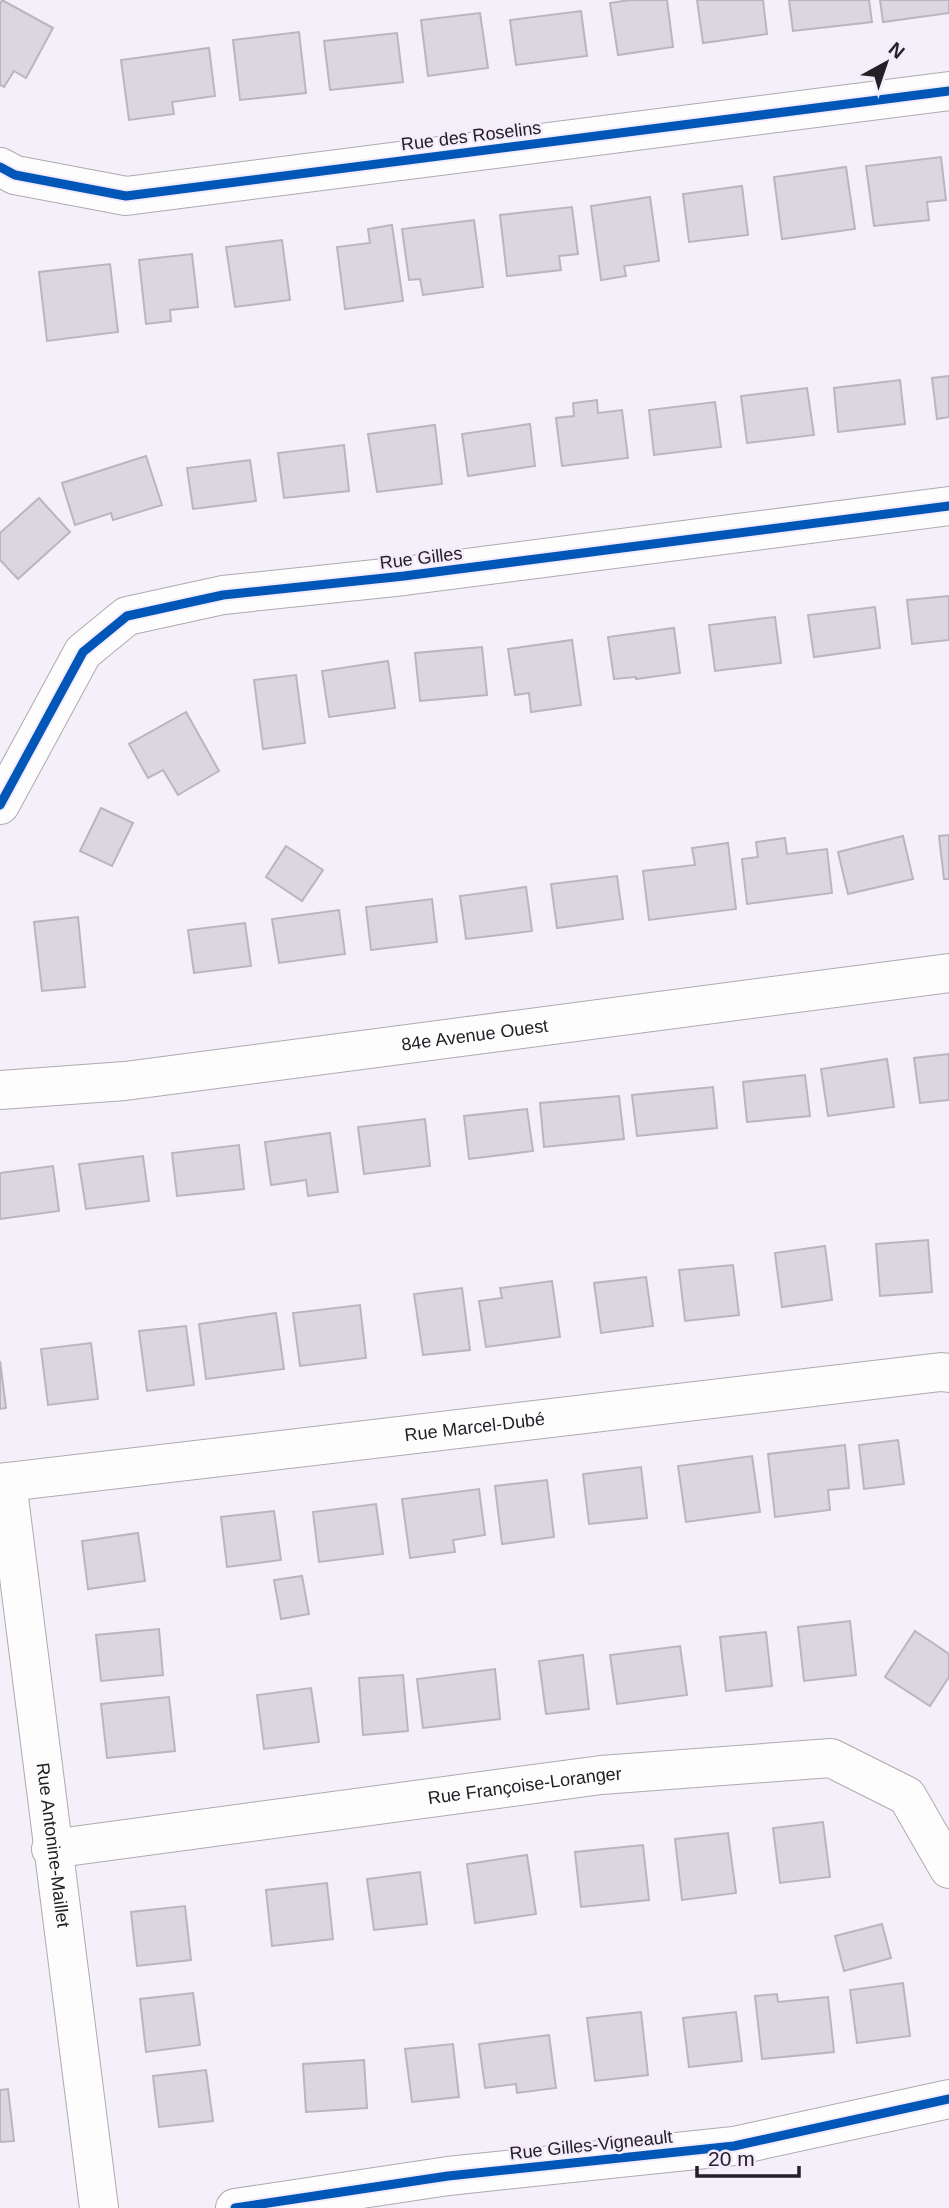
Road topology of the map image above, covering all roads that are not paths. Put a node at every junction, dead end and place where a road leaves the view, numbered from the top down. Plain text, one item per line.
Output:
1 (949, 91) edge
2 (0, 167) edge
3 (949, 506) edge
4 (0, 805) edge
5 (949, 974) edge
6 (0, 1090) edge
7 (949, 1373) edge
8 (3, 1483) edge
9 (51, 1849) junction
10 (949, 1869) edge
11 (949, 2099) edge
12 (450, 2192) edge
13 (99, 2208) edge
14 (234, 2208) edge

1 - 2 street, Rue des Roselins
3 - 4 street, Rue Gilles
5 - 6 street, 84e Avenue Ouest
7 - 8 street, Rue Marcel-Dubé
8 - 9 street, Rue Antonine-Maillet
9 - 10 street, Rue Françoise-Loranger
9 - 13 street, Rue Antonine-Maillet
11 - 12 street, Rue Gilles-Vigneault
12 - 14 street, Rue Gilles-Vigneault

